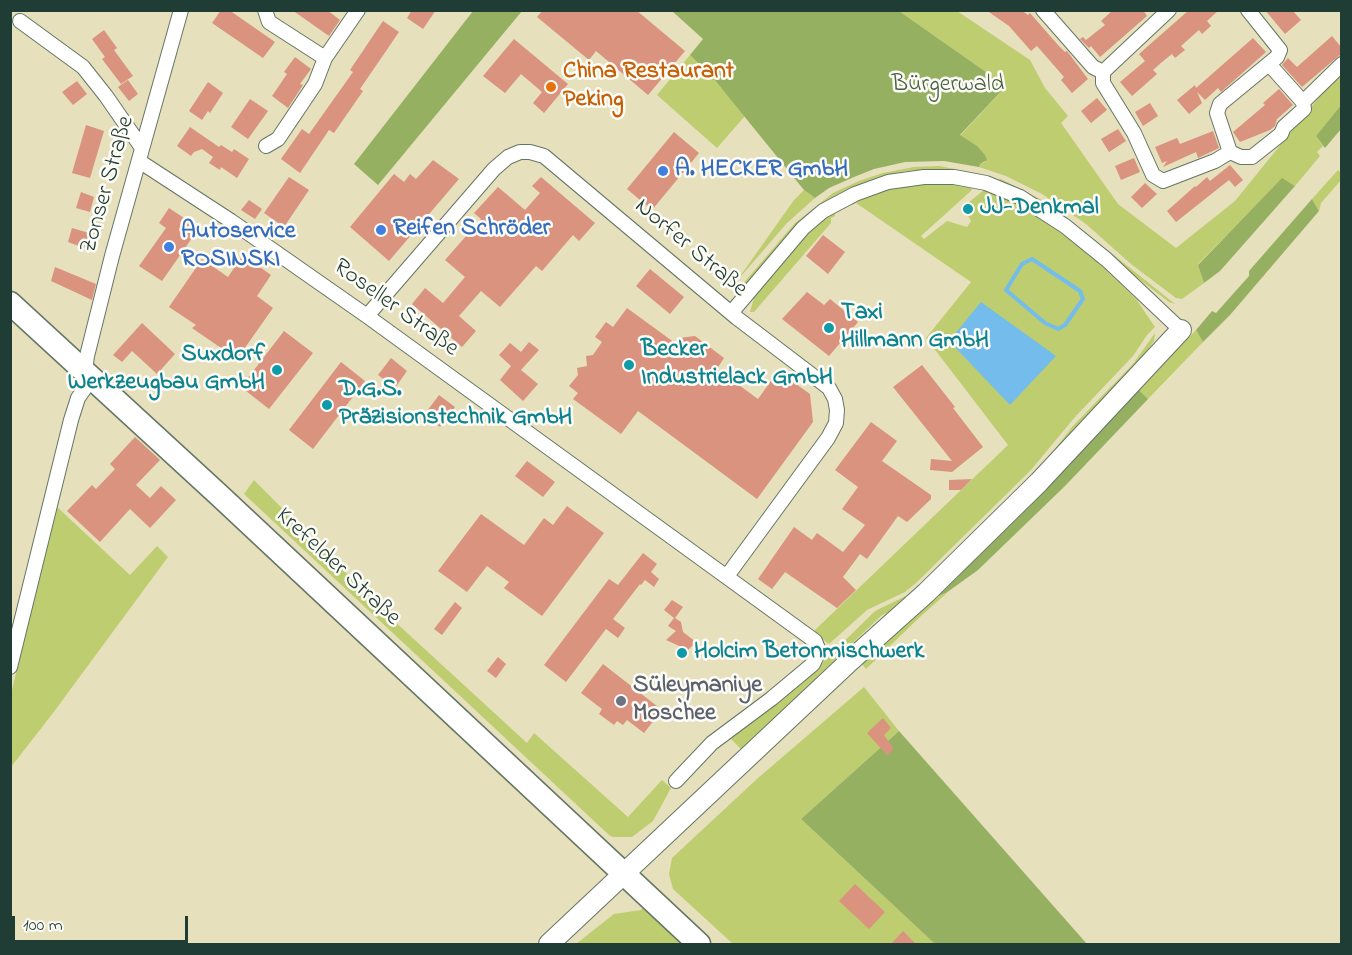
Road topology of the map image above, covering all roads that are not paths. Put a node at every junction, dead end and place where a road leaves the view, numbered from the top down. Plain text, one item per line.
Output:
1 (181, 10) edge
2 (265, 10) edge
3 (358, 10) edge
4 (1043, 10) edge
5 (1169, 10) edge
6 (1248, 10) edge
7 (20, 21) dead end
8 (325, 58) junction
9 (1269, 64) junction
10 (1341, 64) edge
11 (1103, 72) junction
12 (1303, 102) junction
13 (266, 146) dead end
14 (1230, 152) junction
15 (141, 154) junction
16 (10, 303) edge
17 (731, 313) junction
18 (368, 316) junction
19 (1182, 330) joint
20 (88, 375) junction
21 (727, 576) junction
22 (10, 667) edge
23 (676, 782) dead end
24 (624, 875) junction
25 (549, 945) edge
26 (699, 945) edge

1 - 15 street, Zonser Straße
2 - 8 street
3 - 8 street
4 - 11 street
5 - 11 street
6 - 9 street
7 - 15 street
8 - 13 street
9 - 12 street
9 - 14 street
10 - 12 street
11 - 14 street
12 - 14 street
15 - 18 street, Roseller Straße
15 - 20 street, Zonser Straße
16 - 20 main road, Krefelder Straße
17 - 18 street, Norfer Straße
17 - 19 street
17 - 21 street, Norfer Straße
18 - 21 street, Roseller Straße
19 - 24 main road
20 - 22 street
20 - 24 main road, Krefelder Straße
21 - 23 street, Roseller Straße
24 - 25 main road
24 - 26 main road, Krefelder Straße

